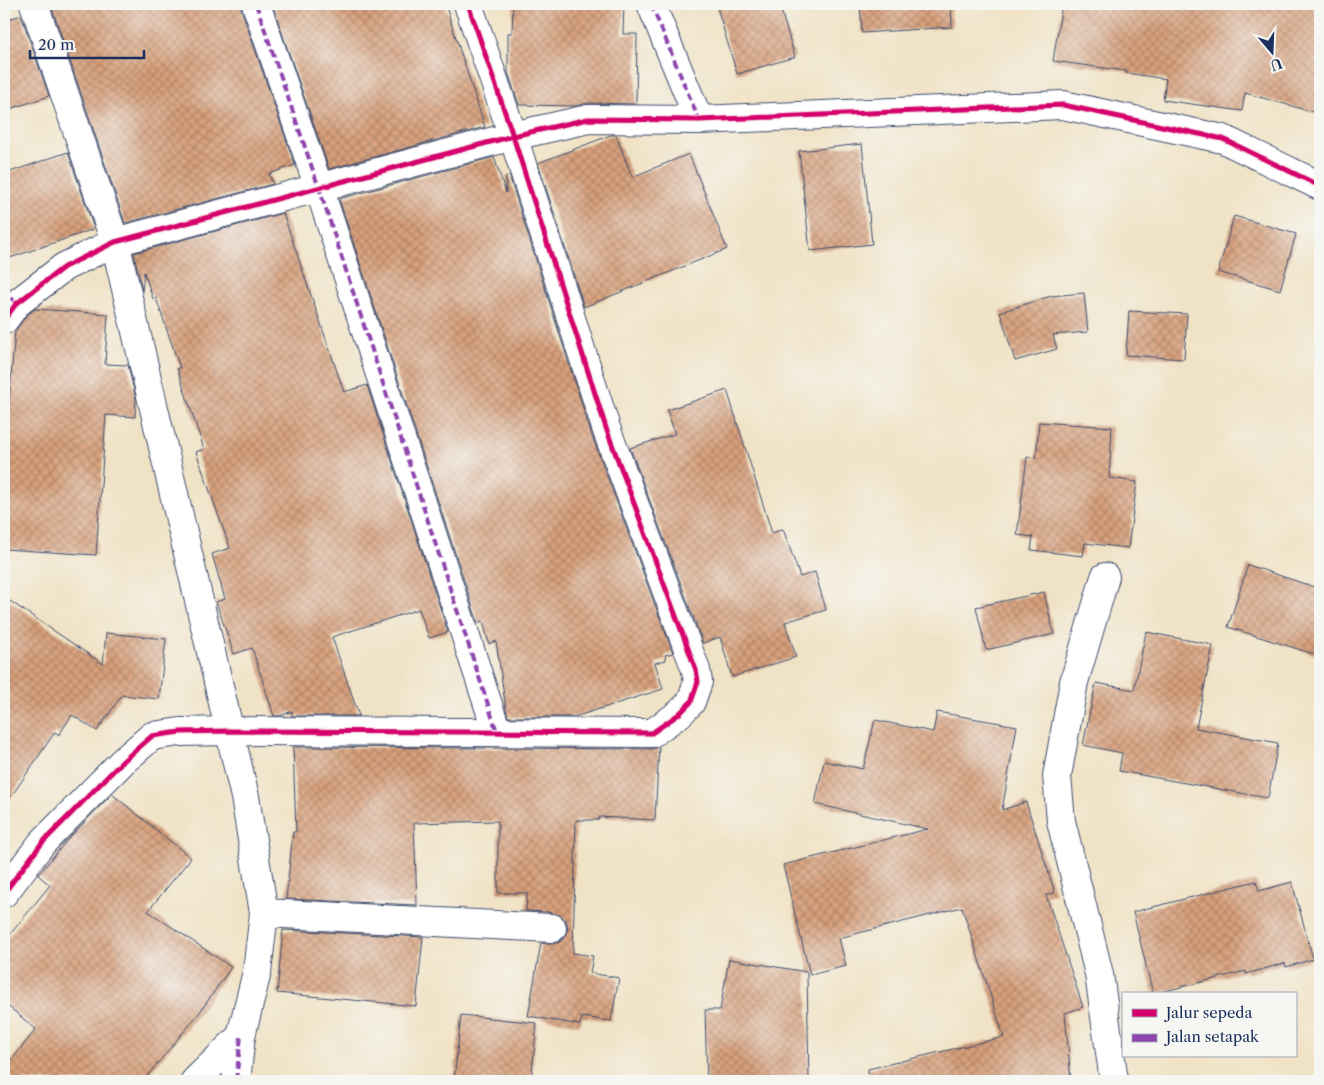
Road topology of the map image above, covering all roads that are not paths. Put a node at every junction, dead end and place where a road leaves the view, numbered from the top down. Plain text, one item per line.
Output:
1 (34, 4) edge
2 (256, 4) edge
3 (468, 4) edge
4 (651, 4) edge
5 (699, 120) junction
6 (513, 136) junction
7 (1320, 186) edge
8 (319, 188) junction
9 (115, 242) junction
10 (8, 304) edge
11 (1105, 577) dead end
12 (229, 731) junction
13 (498, 732) junction
14 (4, 893) edge
15 (264, 913) junction
16 (552, 928) dead end
17 (241, 1036) junction
18 (195, 1081) edge
19 (236, 1081) edge
20 (1114, 1081) edge

1 - 9 street
2 - 8 street
3 - 6 street
4 - 5 street
5 - 6 street
5 - 7 street
6 - 8 street
6 - 13 street
8 - 9 street
8 - 13 street
9 - 10 street
9 - 12 street
11 - 20 street
12 - 13 street
12 - 14 street
12 - 15 street
15 - 16 street
15 - 17 street
17 - 18 street
17 - 19 street

